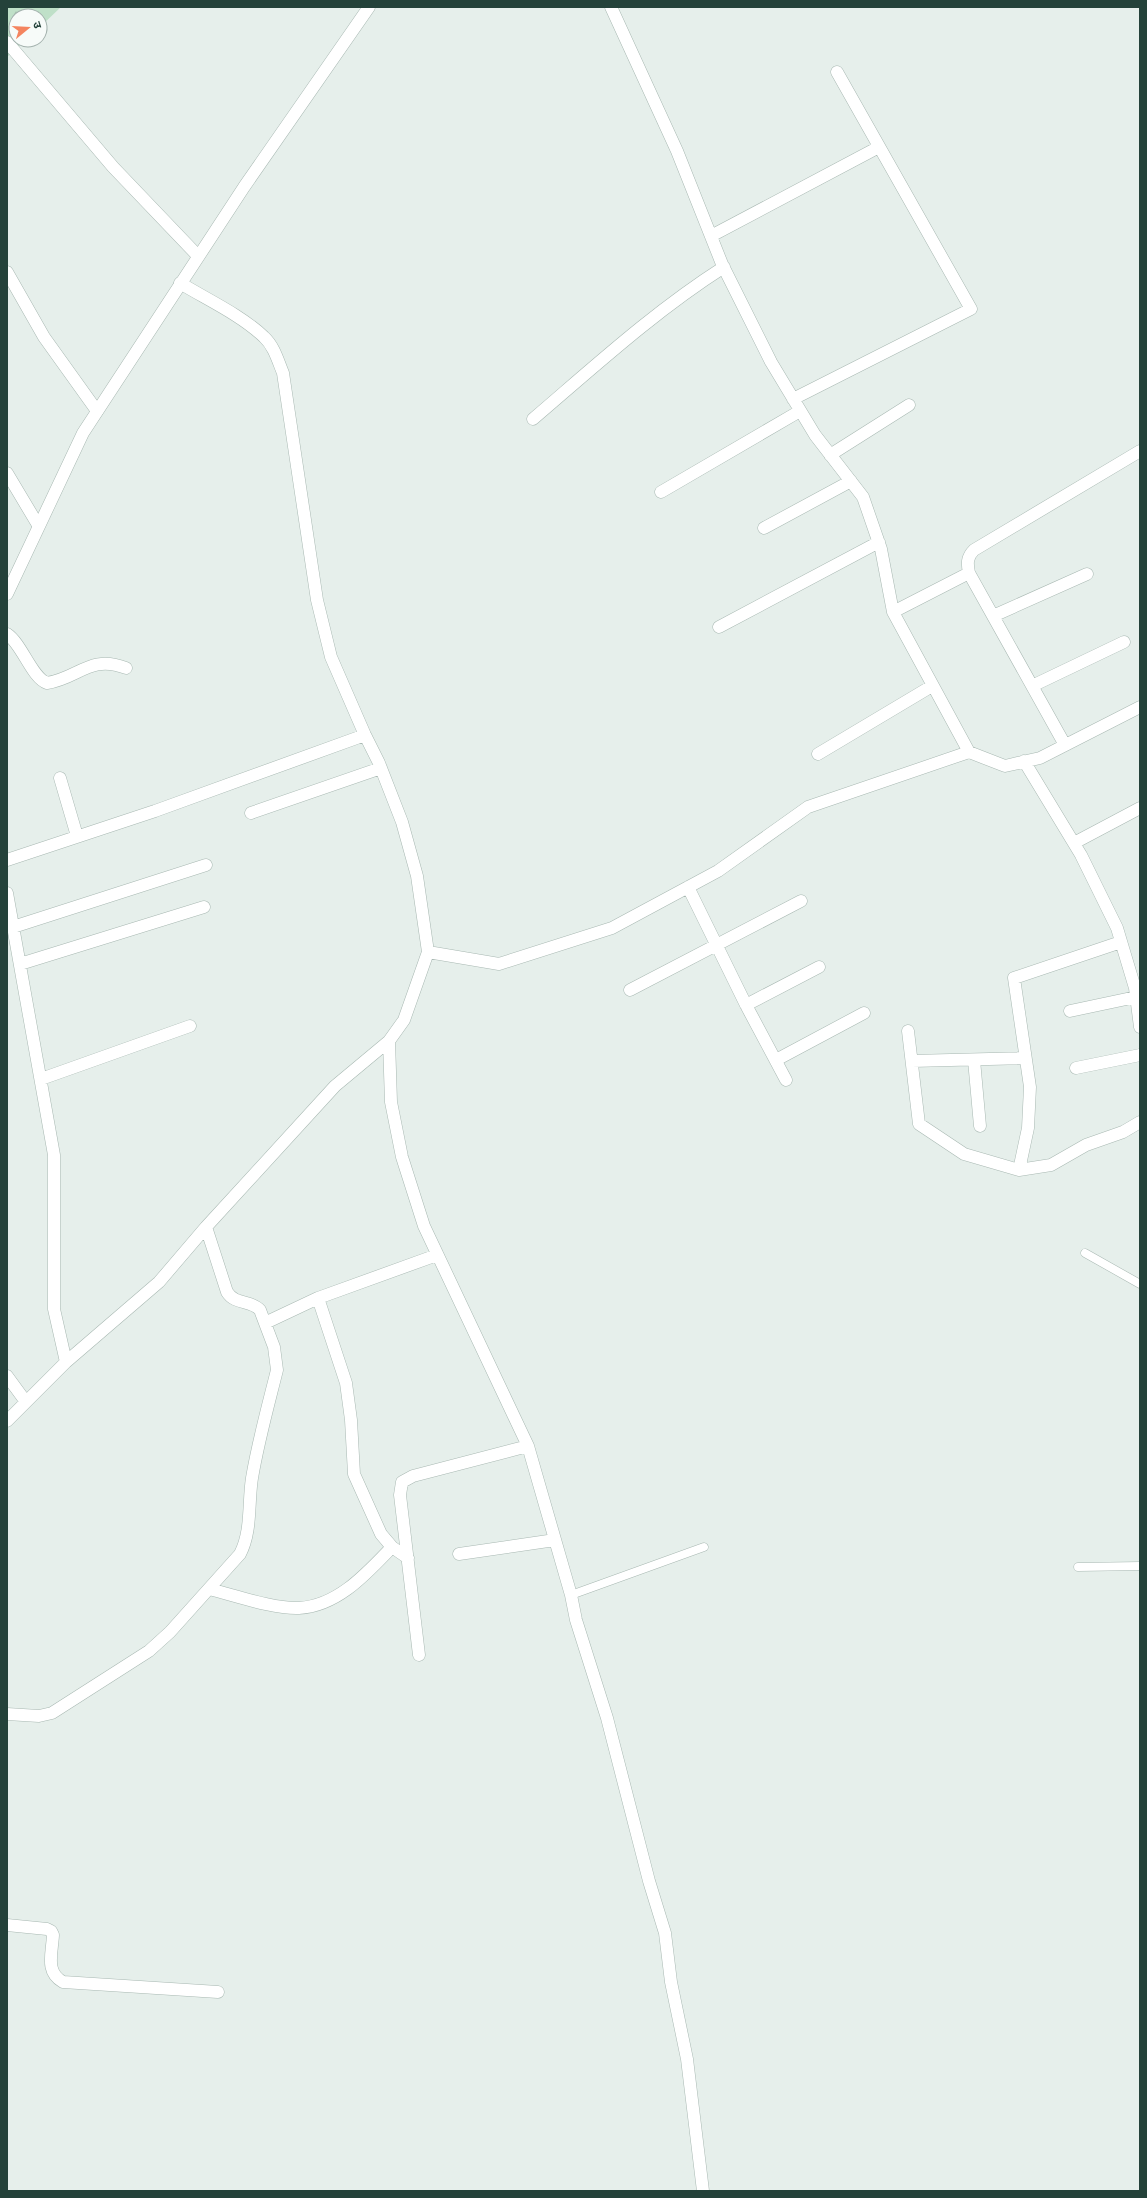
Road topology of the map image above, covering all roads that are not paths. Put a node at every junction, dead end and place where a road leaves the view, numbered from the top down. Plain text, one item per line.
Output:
1 (370, 7) edge
2 (611, 7) edge
3 (7, 42) edge
4 (837, 72) dead end
5 (879, 147) junction
6 (711, 236) junction
7 (198, 256) junction
8 (724, 267) junction
9 (7, 272) edge
10 (180, 283) junction
11 (793, 400) junction
12 (910, 405) dead end
13 (97, 411) junction
14 (800, 411) junction
15 (533, 419) dead end
16 (1140, 451) edge
17 (830, 455) junction
18 (7, 473) edge
19 (851, 481) junction
20 (661, 492) dead end
21 (38, 525) junction
22 (764, 528) dead end
23 (879, 542) junction
24 (969, 573) junction
25 (1087, 574) dead end
26 (7, 594) edge
27 (893, 612) junction
28 (993, 616) junction
29 (719, 627) dead end
30 (7, 634) edge
31 (1124, 642) dead end
32 (126, 668) dead end
33 (932, 686) junction
34 (1032, 686) junction
35 (1140, 708) edge
36 (365, 735) junction
37 (1065, 745) junction
38 (968, 752) junction
39 (818, 754) dead end
40 (1024, 761) junction
41 (381, 768) junction
42 (60, 778) dead end
43 (1140, 808) edge
44 (251, 813) dead end
45 (77, 836) junction
46 (1074, 843) junction
47 (7, 860) edge
48 (206, 865) dead end
49 (688, 887) junction
50 (7, 893) edge
51 (801, 901) dead end
52 (204, 906) dead end
53 (13, 927) junction
54 (1121, 942) junction
55 (717, 946) junction
56 (428, 952) junction
57 (20, 964) junction
58 (819, 967) dead end
59 (630, 990) dead end
60 (1136, 997) junction
61 (746, 1005) junction
62 (1070, 1011) dead end
63 (864, 1013) dead end
64 (190, 1026) dead end
65 (1140, 1027) edge
66 (908, 1031) dead end
67 (389, 1041) junction
68 (1140, 1056) edge
69 (1025, 1058) junction
70 (776, 1060) junction
71 (974, 1060) junction
72 (912, 1061) junction
73 (1076, 1068) dead end
74 (42, 1079) junction
75 (786, 1080) dead end
76 (1140, 1122) edge
77 (980, 1126) dead end
78 (1019, 1170) junction
79 (206, 1227) junction
80 (1085, 1253) dead end
81 (438, 1255) junction
82 (1140, 1284) edge
83 (318, 1298) junction
84 (265, 1323) junction
85 (66, 1362) junction
86 (7, 1376) edge
87 (26, 1402) junction
88 (7, 1421) edge
89 (528, 1446) junction
90 (555, 1540) junction
91 (392, 1547) junction
92 (704, 1547) dead end
93 (459, 1554) dead end
94 (408, 1558) junction
95 (1140, 1566) edge
96 (1078, 1567) dead end
97 (208, 1589) junction
98 (571, 1595) junction
99 (419, 1655) dead end
100 (7, 1714) edge
101 (7, 1925) edge
102 (218, 1992) dead end
103 (703, 2191) edge

1 - 7 street
2 - 6 street
3 - 7 street
4 - 5 street
5 - 6 street
5 - 11 street
6 - 8 street
7 - 10 street
8 - 11 street
8 - 15 street
9 - 13 street
10 - 13 street
10 - 36 street
11 - 14 street
12 - 17 street
13 - 21 street
14 - 17 street
14 - 20 street
16 - 24 street
17 - 19 street
18 - 21 street
19 - 22 street
19 - 23 street
21 - 26 street
23 - 27 street
23 - 29 street
24 - 27 street
24 - 28 street
25 - 28 street
27 - 33 street
28 - 34 street
30 - 32 street
31 - 34 street
33 - 38 street
33 - 39 street
34 - 37 street
35 - 37 street
36 - 41 street
36 - 45 street
37 - 40 street
38 - 40 street
38 - 49 street
40 - 46 street
41 - 44 street
41 - 56 street
42 - 45 street
43 - 46 street
45 - 47 street
46 - 54 street
48 - 53 street
49 - 55 street
49 - 56 street
50 - 53 street
51 - 55 street
52 - 57 street
53 - 57 street
54 - 60 street
54 - 69 street
55 - 59 street
55 - 61 street
56 - 67 street
57 - 74 street
58 - 61 street
60 - 62 street
60 - 65 street
61 - 70 street
63 - 70 street
64 - 74 street
66 - 72 street
67 - 79 street
67 - 81 street
68 - 73 street
69 - 71 street
69 - 78 street
70 - 75 street
71 - 72 street
71 - 77 street
72 - 78 street
74 - 85 street
76 - 78 street
79 - 84 street
79 - 85 street
80 - 82 lane
81 - 83 street
81 - 89 street
83 - 84 street
83 - 91 street
84 - 97 street
85 - 87 street
86 - 87 street
87 - 88 street
89 - 90 street
89 - 94 street
90 - 93 street
90 - 98 street
91 - 94 street
91 - 97 street
92 - 98 lane
94 - 99 street
95 - 96 lane
97 - 100 street
98 - 103 street
101 - 102 street

